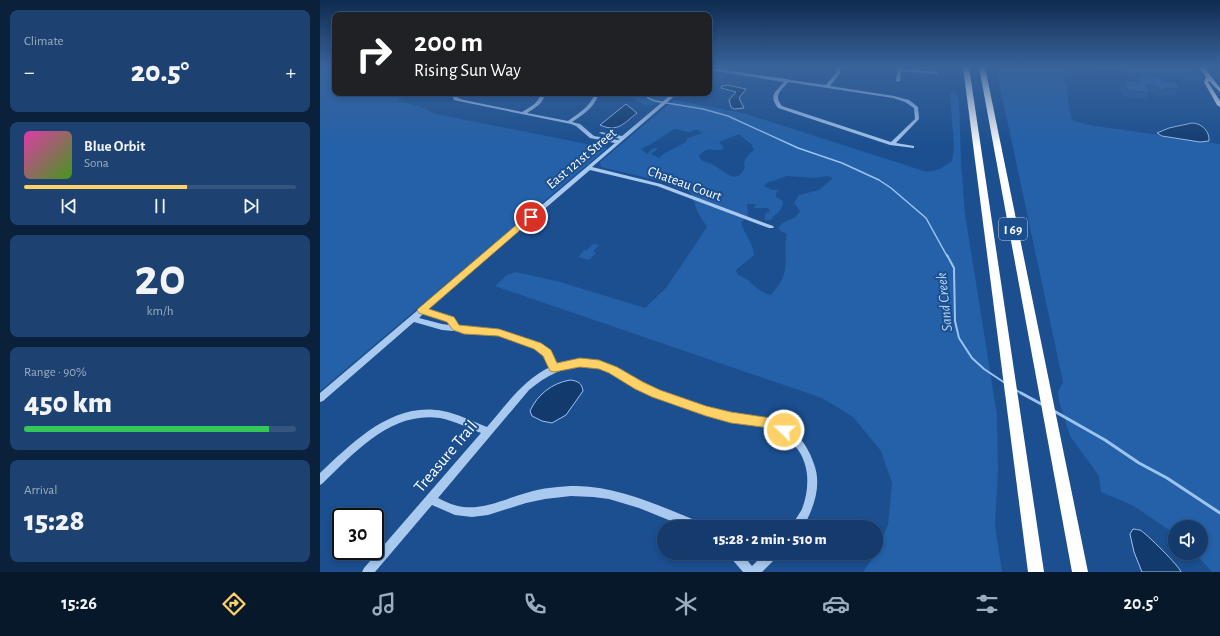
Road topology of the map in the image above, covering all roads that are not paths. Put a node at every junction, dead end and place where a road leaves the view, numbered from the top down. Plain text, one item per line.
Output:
1 (778, 94) edge
2 (874, 94) edge
3 (970, 94) edge
4 (987, 94) edge
5 (1213, 94) edge
6 (454, 96) edge
7 (543, 96) edge
8 (596, 96) edge
9 (672, 96) edge
10 (1220, 105) edge
11 (523, 113) junction
12 (569, 122) junction
13 (621, 140) junction
14 (892, 144) junction
15 (912, 147) dead end
16 (588, 168) junction
17 (771, 227) dead end
18 (422, 310) junction
19 (412, 319) junction
20 (456, 328) junction
21 (554, 368) junction
22 (320, 398) edge
23 (487, 431) junction
24 (320, 480) edge
25 (430, 499) junction
26 (681, 520) edge
27 (803, 520) edge
28 (740, 560) edge
29 (766, 560) edge
30 (368, 572) edge
31 (750, 572) edge
32 (754, 572) edge
33 (1036, 572) edge
34 (1080, 572) edge

1 - 14 street
2 - 14 street
3 - 33 highway, I 69
4 - 34 highway, I 69
5 - 10 main road
6 - 11 street
7 - 11 street
8 - 12 street
9 - 13 street, East 121st Street
11 - 12 street
12 - 13 street
13 - 16 street, East 121st Street
14 - 15 street
16 - 17 street, Chateau Court
16 - 18 street, East 121st Street
18 - 19 street, East 121st Street
18 - 20 street
19 - 20 street
19 - 22 street, East 121st Street
20 - 21 street
21 - 23 street, Treasure Trail
21 - 27 street, Treasure Trail
23 - 24 street
23 - 25 street, Treasure Trail
25 - 26 street
25 - 30 street, Treasure Trail
28 - 31 street
29 - 32 street

